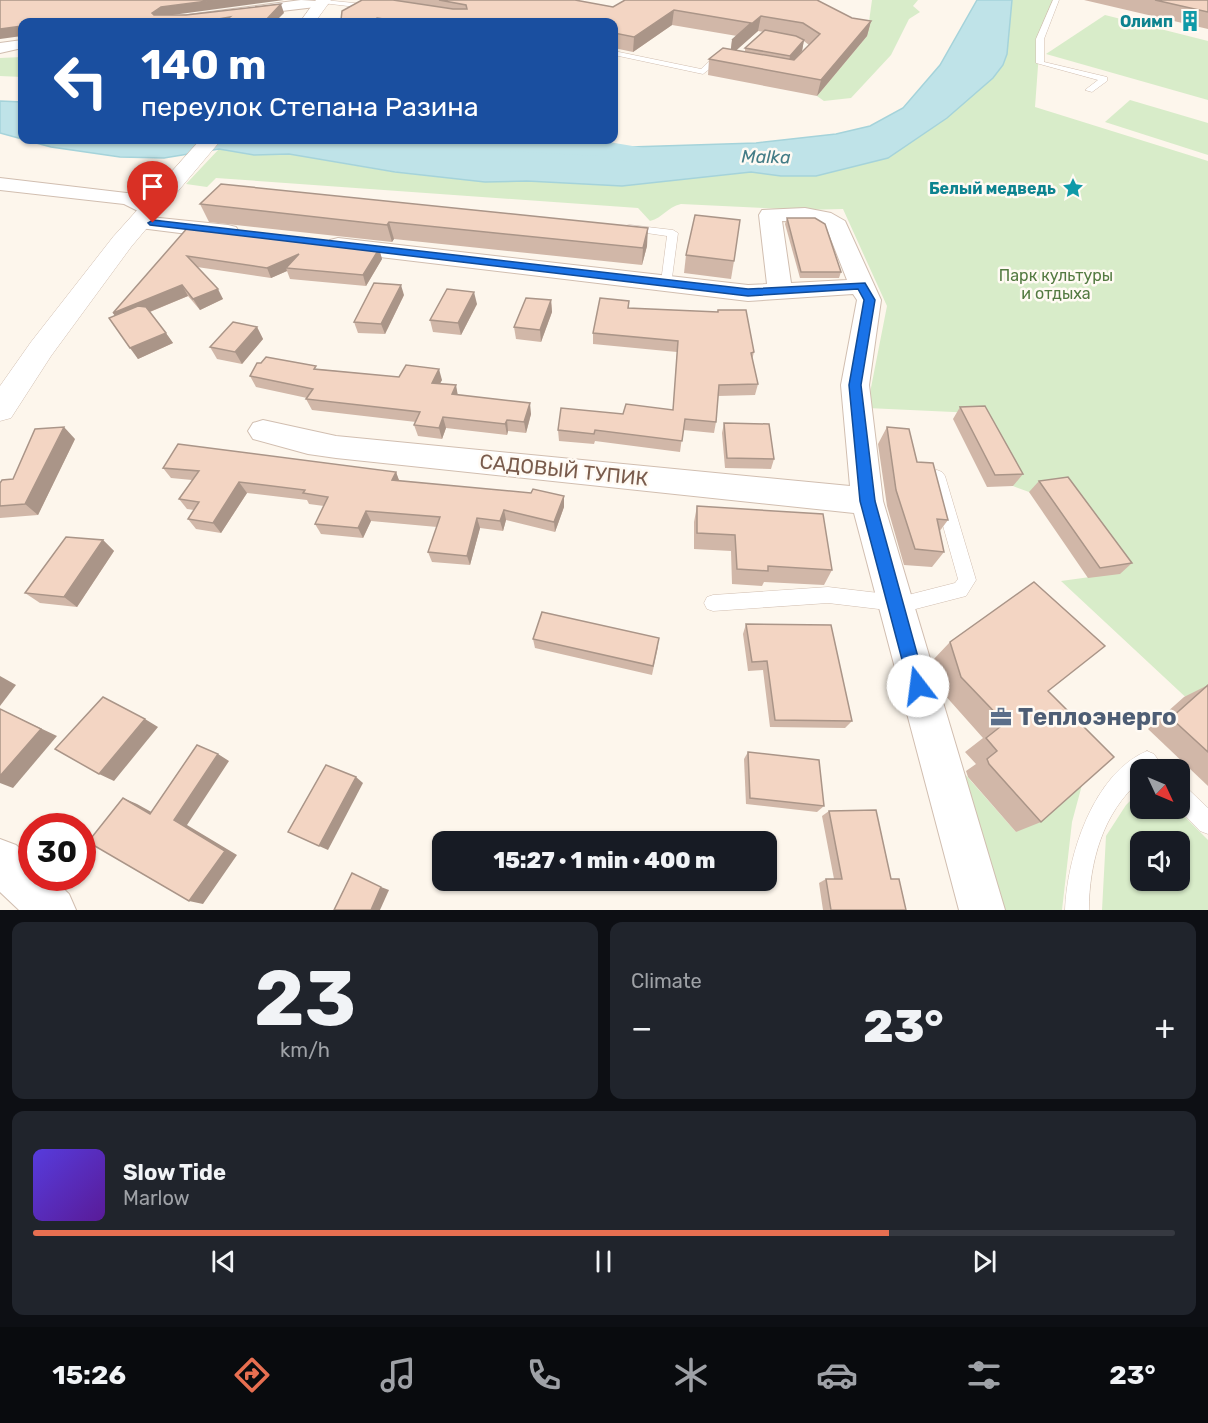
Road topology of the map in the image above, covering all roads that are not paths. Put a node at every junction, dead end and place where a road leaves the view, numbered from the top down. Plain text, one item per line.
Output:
1 (1056, 0) edge
2 (324, 1) edge
3 (383, 8) edge
4 (192, 18) edge
5 (310, 18) edge
6 (18, 45) edge
7 (0, 48) edge
8 (618, 54) edge
9 (733, 61) edge
10 (1089, 90) dead end
11 (208, 144) edge
12 (0, 184) edge
13 (146, 216) junction
14 (615, 227) edge
15 (255, 235) edge
16 (311, 242) edge
17 (667, 282) junction
18 (861, 286) junction
19 (780, 291) junction
20 (0, 410) edge
21 (263, 430) dead end
22 (937, 476) edge
23 (867, 501) junction
24 (713, 603) dead end
25 (895, 603) junction
26 (1130, 777) edge
27 (1190, 805) edge
28 (1208, 823) edge
29 (0, 861) edge
30 (53, 910) edge
31 (982, 910) edge
32 (1077, 910) edge

1 - 10 lane
2 - 3 lane
2 - 4 street
2 - 5 street
6 - 7 street
8 - 9 lane
11 - 13 street
12 - 13 street
13 - 15 street
13 - 20 street
14 - 17 lane
16 - 17 street
17 - 19 street
18 - 19 street
18 - 19 street
18 - 23 street
21 - 23 street, САДОВЫЙ ТУПИК
22 - 25 lane
23 - 25 street
24 - 25 lane
25 - 31 street
26 - 32 lane
27 - 28 lane
29 - 30 street

